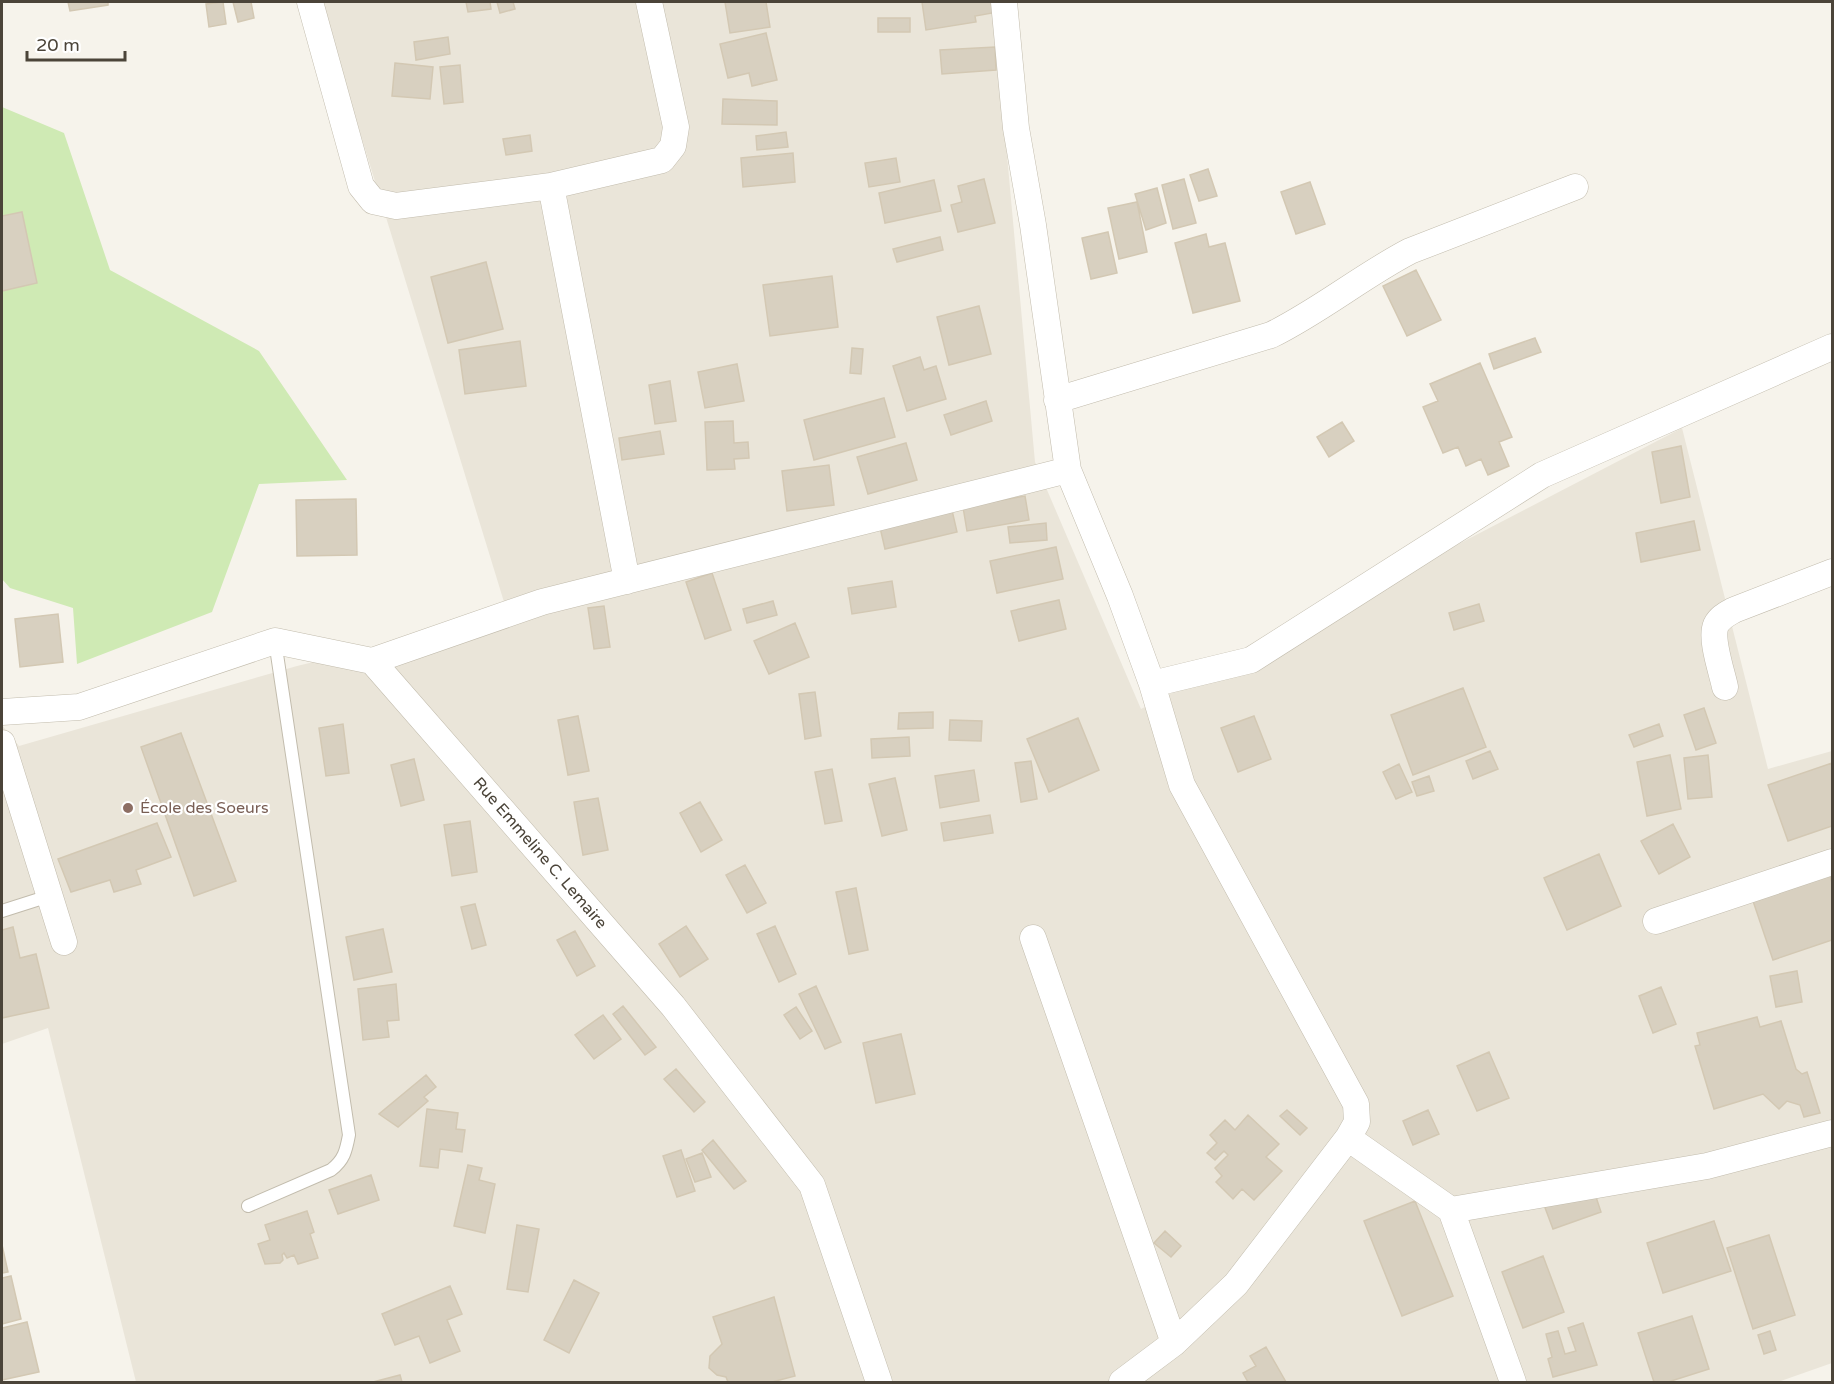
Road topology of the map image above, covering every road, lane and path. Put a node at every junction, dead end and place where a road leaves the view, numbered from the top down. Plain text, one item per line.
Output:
1 (310, 2) edge
2 (649, 2) edge
3 (1005, 2) edge
4 (551, 186) junction
5 (1575, 187) dead end
6 (1833, 347) edge
7 (1057, 400) junction
8 (1068, 470) junction
9 (1833, 572) edge
10 (627, 581) junction
11 (275, 640) junction
12 (372, 662) junction
13 (1152, 684) junction
14 (1725, 687) dead end
15 (2, 712) edge
16 (2, 743) edge
17 (1833, 862) edge
18 (49, 896) junction
19 (2, 911) edge
20 (1656, 921) dead end
21 (1033, 939) dead end
22 (64, 942) dead end
23 (1833, 1133) edge
24 (1348, 1138) junction
25 (248, 1206) dead end
26 (1451, 1210) junction
27 (1174, 1343) junction
28 (879, 1383) edge
29 (1122, 1383) edge
30 (1513, 1383) edge

1 - 4 street
2 - 4 street
3 - 7 street
4 - 10 street
5 - 7 street
6 - 13 street
7 - 8 street
8 - 10 street
8 - 13 street
9 - 14 street
10 - 12 street
11 - 12 street
11 - 15 street
11 - 25 lane
12 - 28 street, Rue Emmeline C. Lemaire
13 - 24 street
16 - 18 street
17 - 20 street
18 - 19 lane
18 - 22 street
21 - 27 street
23 - 26 street
24 - 26 street
24 - 27 street
26 - 30 street
27 - 29 street

